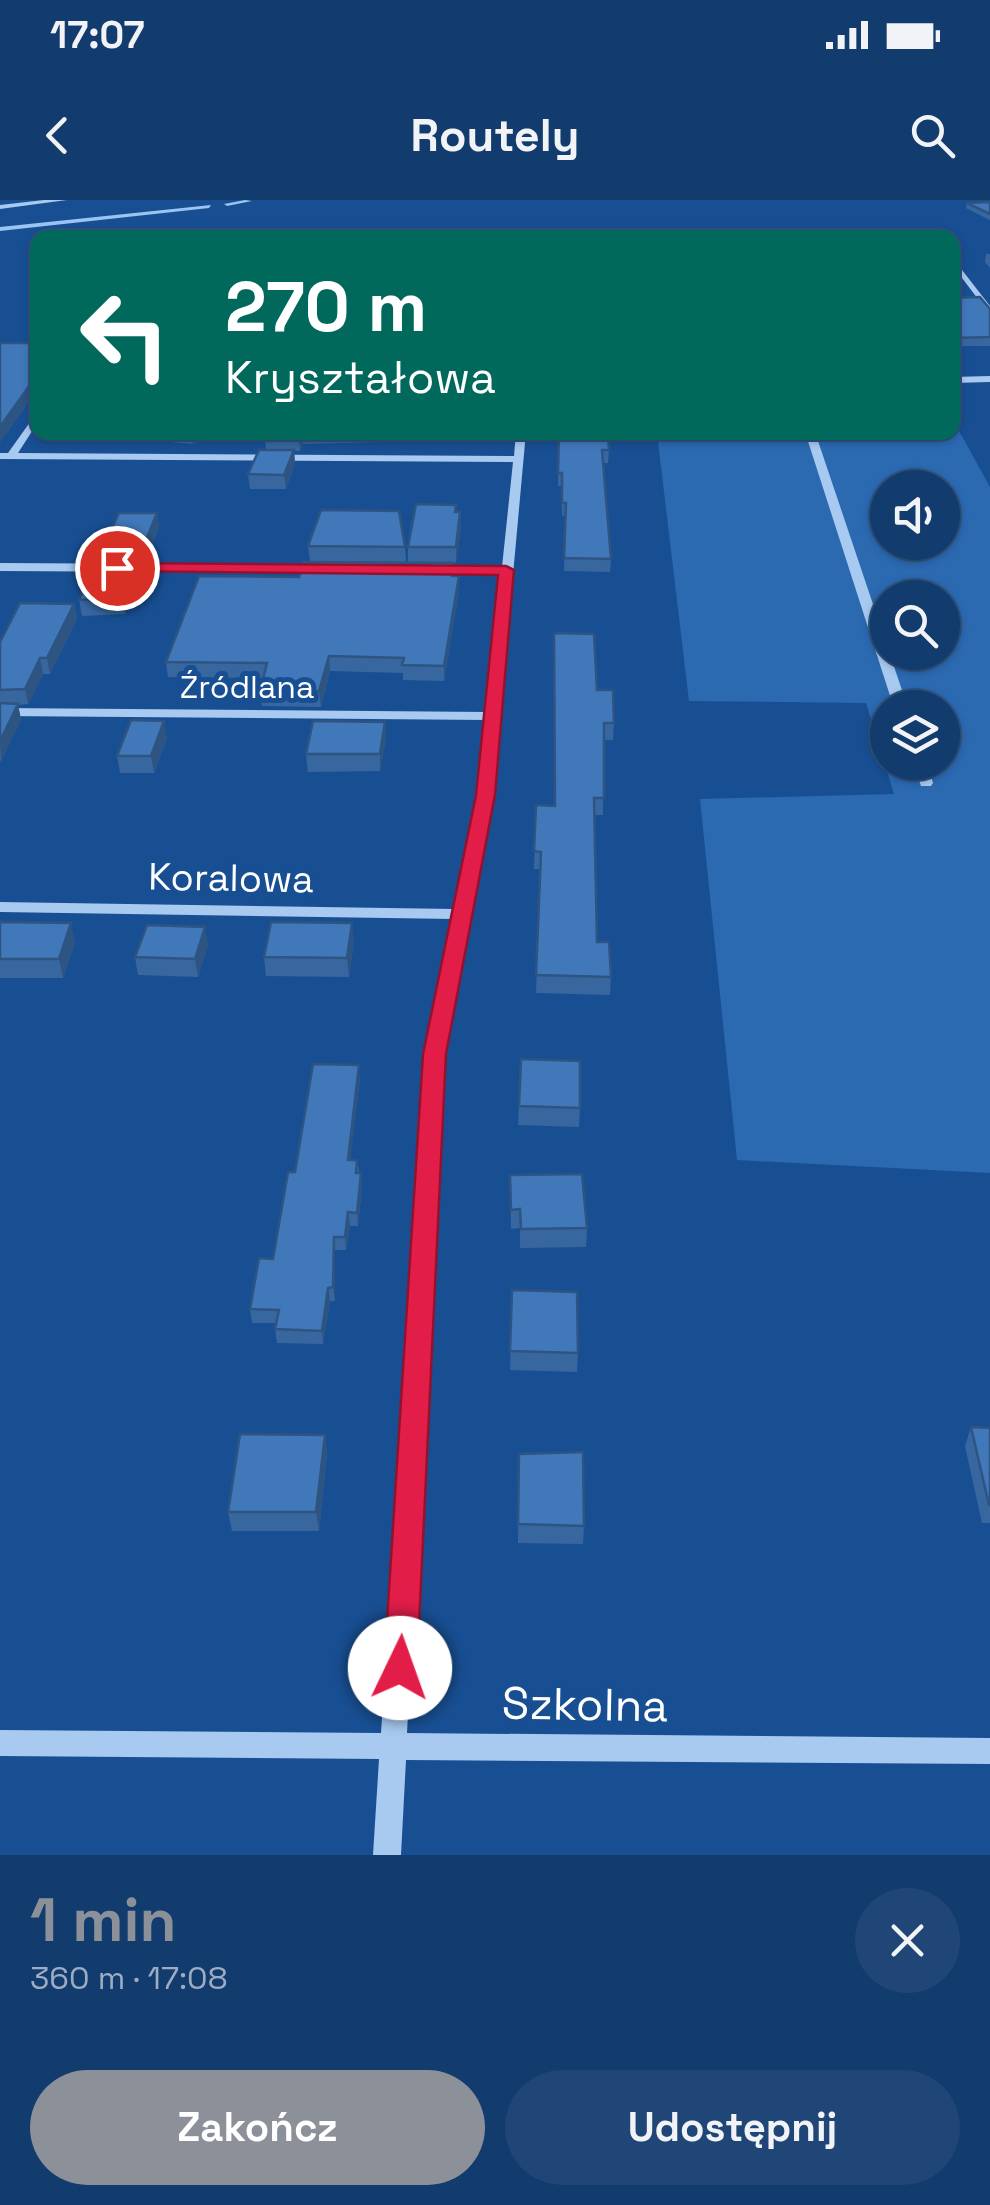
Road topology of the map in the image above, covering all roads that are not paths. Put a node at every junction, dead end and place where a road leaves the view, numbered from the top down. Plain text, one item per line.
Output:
1 (63, 200) edge
2 (0, 207) edge
3 (960, 273) edge
4 (990, 312) edge
5 (990, 379) edge
6 (960, 380) edge
7 (30, 424) edge
8 (520, 440) edge
9 (813, 440) edge
10 (5, 456) edge
11 (519, 459) junction
12 (0, 566) edge
13 (331, 569) edge
14 (409, 570) edge
15 (506, 570) junction
16 (895, 690) edge
17 (0, 712) edge
18 (494, 716) junction
19 (0, 907) edge
20 (461, 914) junction
21 (0, 1743) edge
22 (396, 1745) junction
23 (990, 1751) edge
24 (387, 1855) edge

1 - 2 street
3 - 4 street
5 - 6 street
7 - 10 street
8 - 11 street
9 - 16 street
10 - 11 street
11 - 15 street
12 - 13 street
14 - 15 street
15 - 18 street
17 - 18 street, Źródlana
18 - 20 street
19 - 20 street, Koralowa
20 - 22 street
21 - 22 street, Szkolna
22 - 23 street, Szkolna
22 - 24 street

